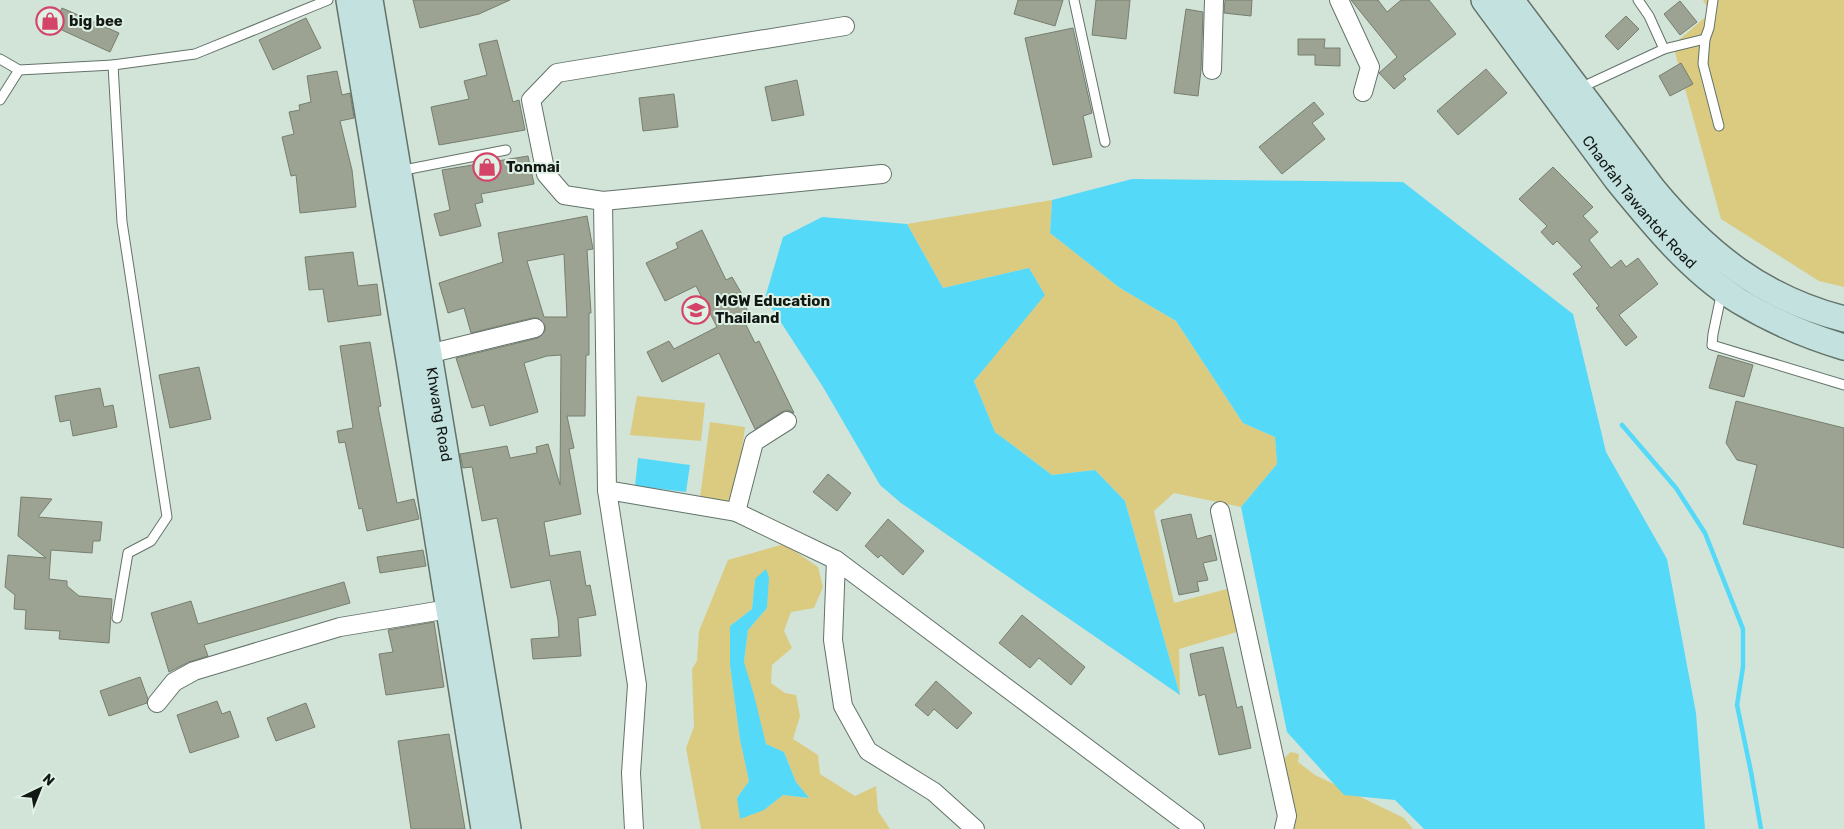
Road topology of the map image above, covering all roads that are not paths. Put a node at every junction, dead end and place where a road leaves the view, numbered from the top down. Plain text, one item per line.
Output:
1 (328, 0) edge
2 (350, 0) edge
3 (370, 0) edge
4 (1074, 0) edge
5 (1214, 0) edge
6 (1340, 0) edge
7 (1484, 0) edge
8 (1511, 0) edge
9 (1638, 0) edge
10 (1713, 0) edge
11 (845, 26) dead end
12 (1705, 39) junction
13 (1664, 49) junction
14 (0, 59) edge
15 (113, 65) junction
16 (19, 70) junction
17 (1212, 70) dead end
18 (1578, 89) junction
19 (1362, 92) dead end
20 (0, 100) edge
21 (1719, 126) dead end
22 (1105, 142) dead end
23 (506, 150) dead end
24 (399, 171) junction
25 (882, 174) dead end
26 (603, 200) junction
27 (1723, 288) junction
28 (1844, 319) edge
29 (535, 328) dead end
30 (1844, 347) edge
31 (428, 354) junction
32 (1844, 385) edge
33 (787, 421) dead end
34 (607, 490) junction
35 (1220, 511) dead end
36 (736, 512) junction
37 (449, 541) junction
38 (836, 560) junction
39 (449, 609) junction
40 (117, 618) dead end
41 (157, 703) dead end
42 (484, 829) edge
43 (508, 829) edge
44 (634, 829) edge
45 (975, 829) edge
46 (1194, 829) edge
47 (1284, 829) edge

1 - 15 lane
2 - 37 main road, Khwang Road
3 - 24 main road, Khwang Road
4 - 22 lane
5 - 17 street
6 - 19 street
7 - 27 main road, Chaofah Tawantok Road
8 - 18 main road, Chaofah Tawantok Road
9 - 13 lane
10 - 12 lane
11 - 26 street
12 - 13 lane
12 - 21 lane
13 - 18 lane
14 - 16 lane
15 - 16 lane
15 - 40 lane
16 - 20 lane
18 - 28 main road, Chaofah Tawantok Road
23 - 24 lane
24 - 31 main road, Khwang Road
25 - 26 street
26 - 34 street
27 - 30 main road, Chaofah Tawantok Road
27 - 32 lane
29 - 31 street
31 - 37 main road, Khwang Road
33 - 36 street
34 - 36 street
34 - 44 street
35 - 47 street
36 - 38 street
37 - 39 main road, Khwang Road
37 - 43 main road, Khwang Road
38 - 45 street
38 - 46 street
39 - 41 street
39 - 42 main road, Khwang Road

